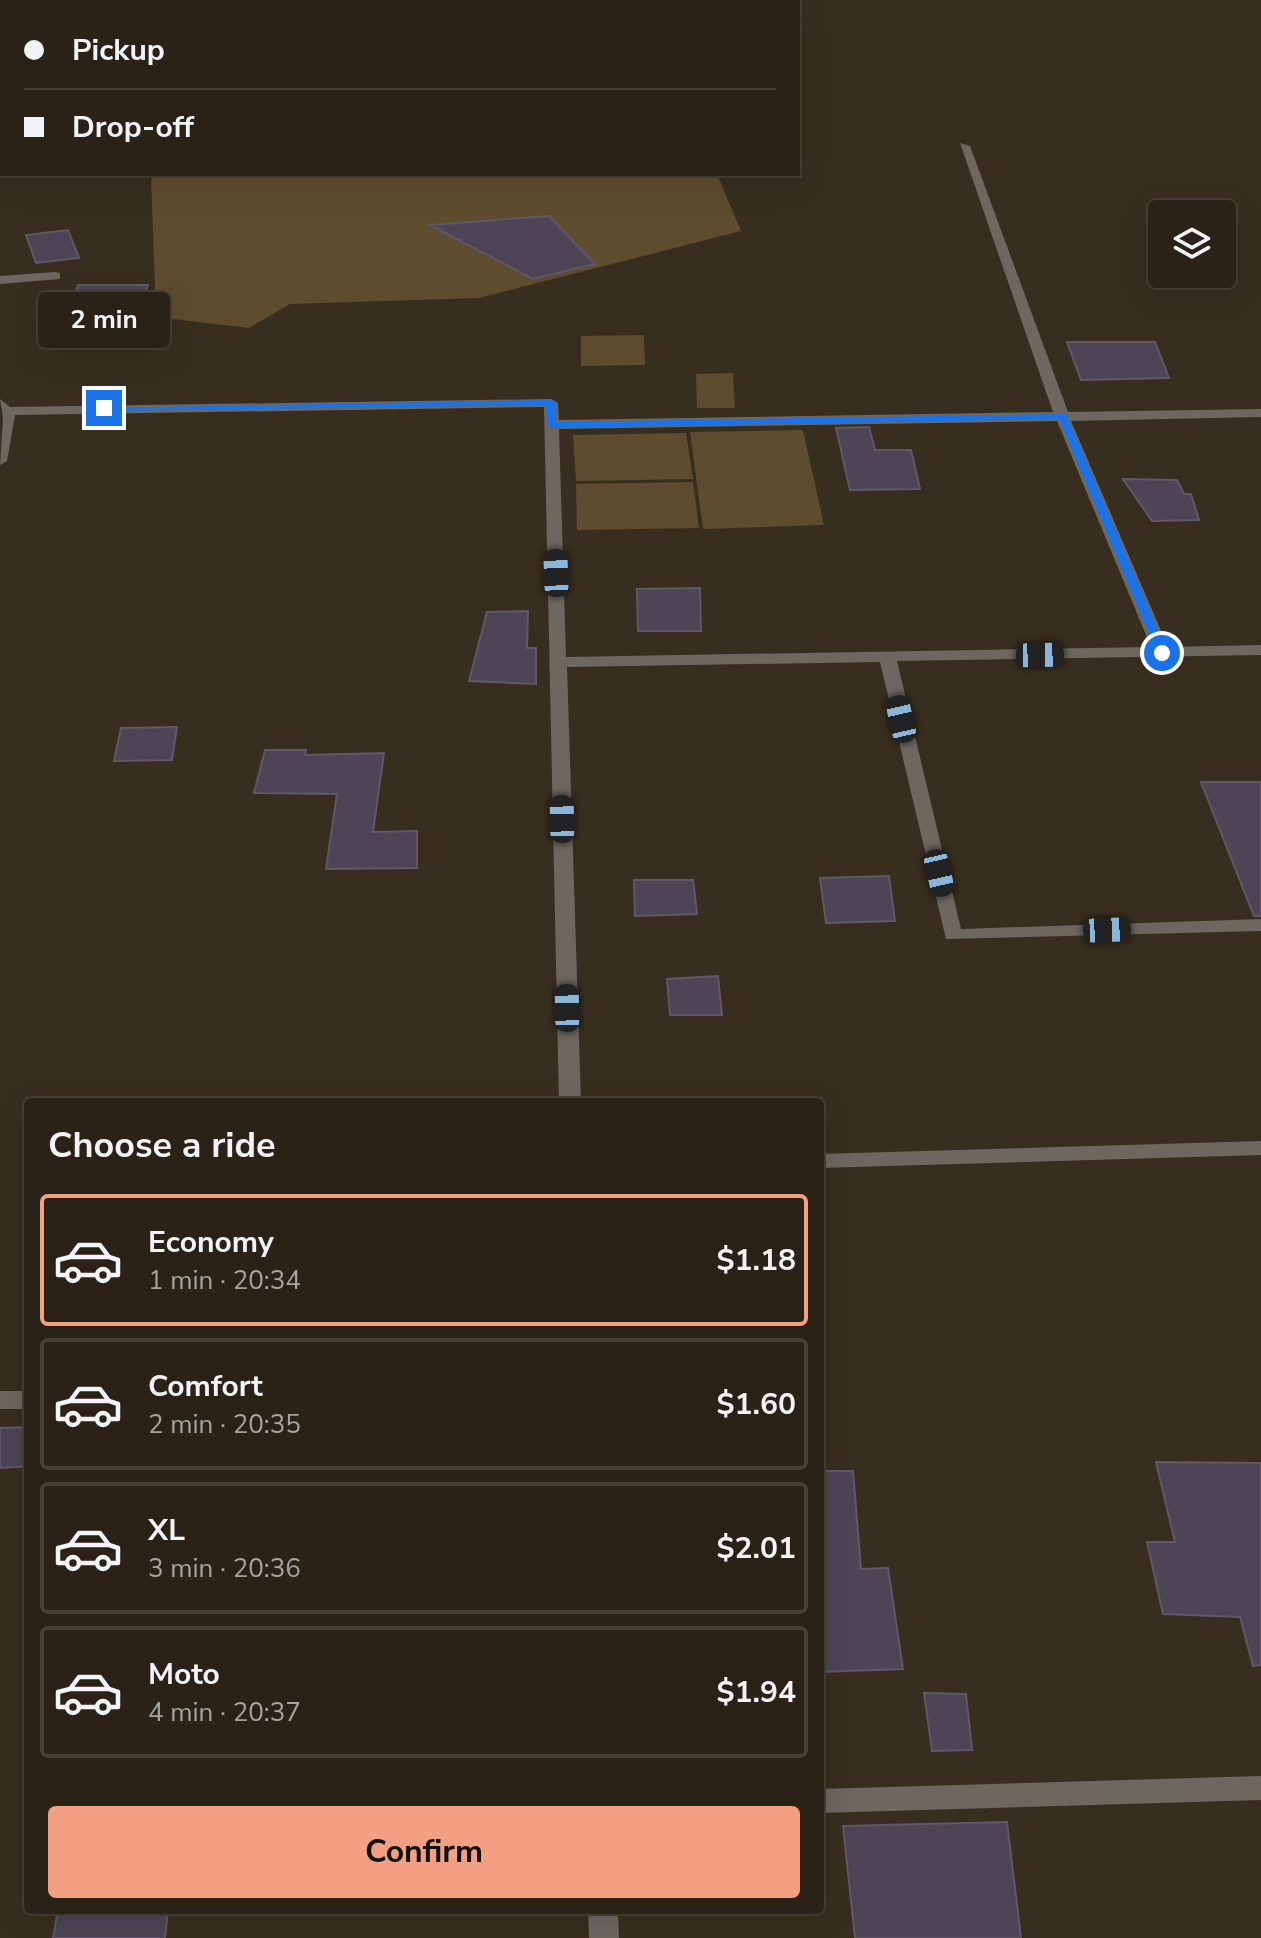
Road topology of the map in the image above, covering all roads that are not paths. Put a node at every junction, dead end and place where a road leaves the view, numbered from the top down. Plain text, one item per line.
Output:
1 (964, 146) dead end
2 (55, 276) dead end
3 (0, 280) edge
4 (3, 407) edge
5 (1261, 413) edge
6 (1062, 416) junction
7 (552, 425) junction
8 (0, 461) edge
9 (1261, 650) edge
10 (1162, 653) junction
11 (887, 657) junction
12 (558, 662) junction
13 (1261, 925) edge
14 (570, 1098) edge
15 (1261, 1148) edge
16 (824, 1161) edge
17 (0, 1400) edge
18 (24, 1400) edge
19 (1261, 1788) edge
20 (824, 1801) edge
21 (603, 1914) edge
22 (604, 1938) edge

1 - 6 street
2 - 3 street
4 - 7 street
4 - 8 street
5 - 6 street
6 - 7 street
6 - 10 street
7 - 12 street
9 - 10 street
10 - 11 street
11 - 12 street
11 - 13 street
12 - 14 street
15 - 16 street
17 - 18 street
19 - 20 street
21 - 22 street

